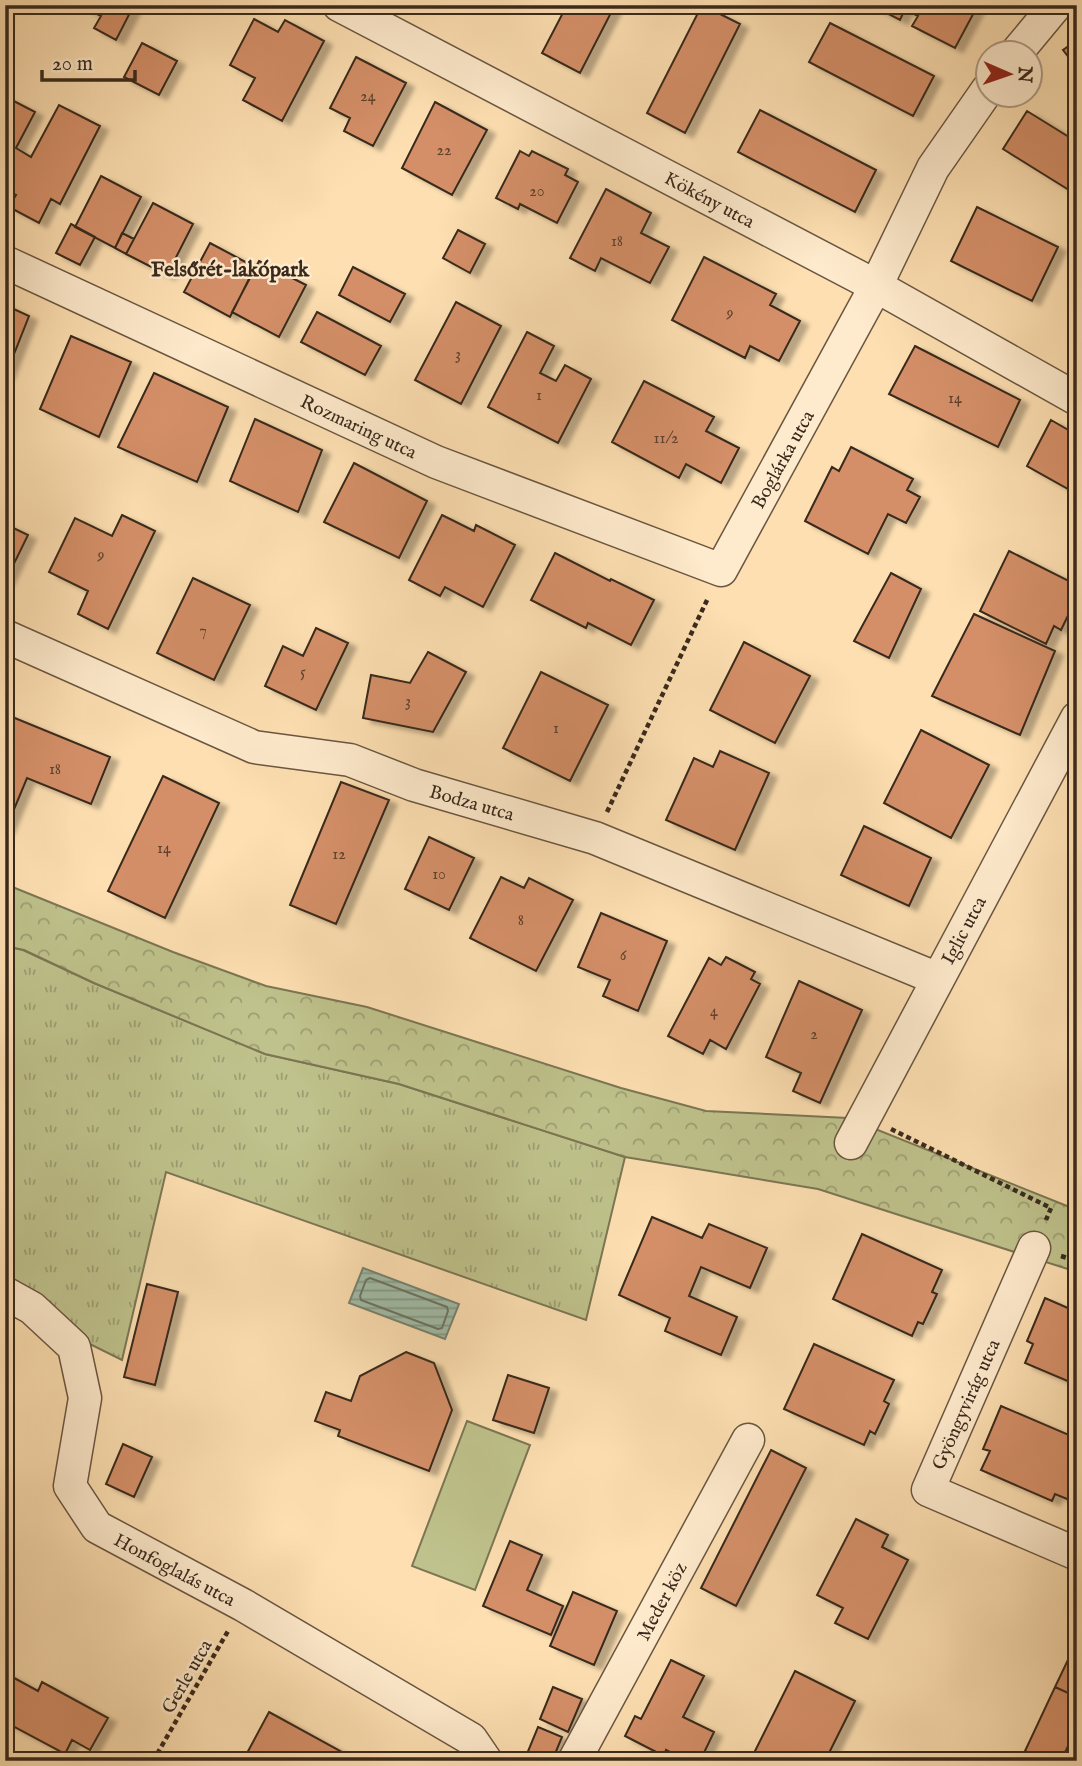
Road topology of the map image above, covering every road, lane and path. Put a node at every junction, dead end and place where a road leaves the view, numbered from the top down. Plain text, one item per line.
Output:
1 (339, 5) edge
2 (1056, 5) edge
3 (1029, 38) edge
4 (975, 108) edge
5 (5, 261) edge
6 (876, 286) junction
7 (1077, 399) edge
8 (721, 570) junction
9 (5, 636) edge
10 (1077, 718) edge
11 (595, 838) junction
12 (938, 979) junction
13 (858, 1130) joint
14 (1034, 1248) joint
15 (5, 1293) edge
16 (748, 1440) dead end
17 (1077, 1554) edge
18 (243, 1605) junction
19 (153, 1761) edge
20 (486, 1761) edge
21 (574, 1761) edge

1 - 6 street, Kökény utca
2 - 3 street
4 - 6 street, Boglárka utca
5 - 8 street, Rozmaring utca
6 - 7 street, Kökény utca
6 - 8 street, Boglárka utca
8 - 11 path
9 - 11 street, Bodza utca
10 - 12 street, Iglic utca
11 - 12 street, Bodza utca
12 - 13 street, Iglic utca
13 - 14 path
14 - 17 street, Gyöngyvirág utca
15 - 18 street, Honfoglalás utca
16 - 21 street, Meder köz
18 - 19 path, Gerle utca
18 - 20 street, Honfoglalás utca

